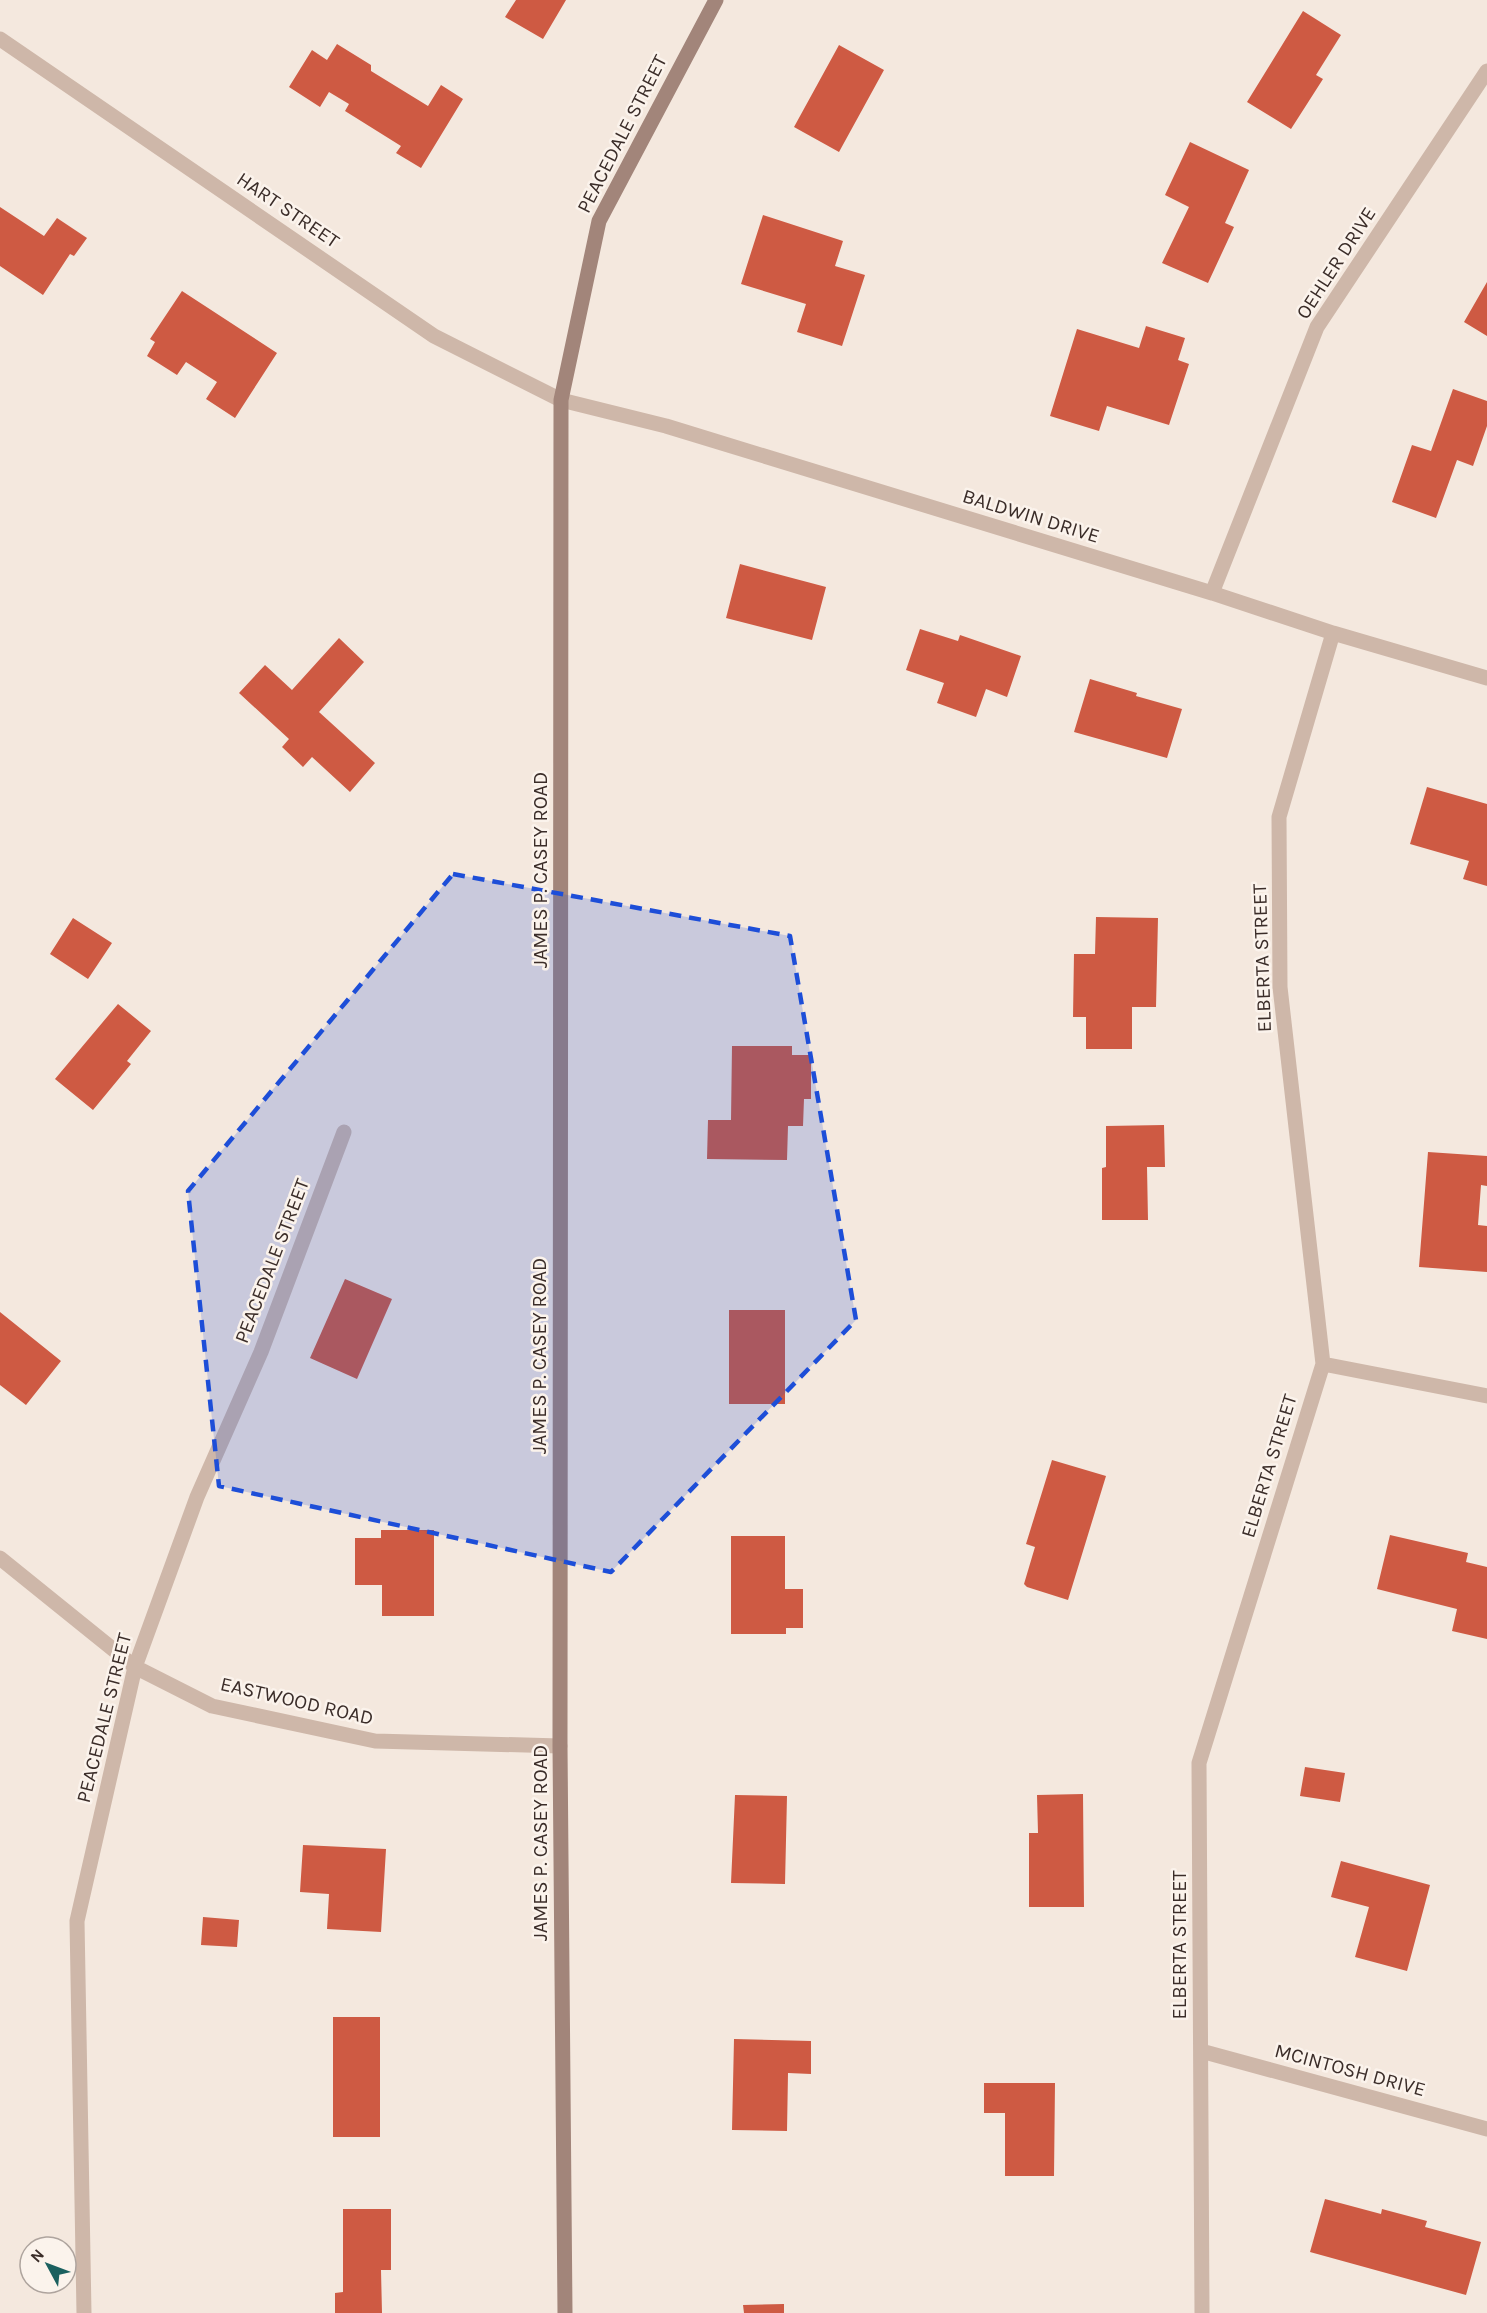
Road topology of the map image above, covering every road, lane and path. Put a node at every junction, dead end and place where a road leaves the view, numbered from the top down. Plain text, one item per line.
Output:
1 (716, 0) edge
2 (0, 39) edge
3 (1487, 71) edge
4 (561, 400) junction
5 (1212, 593) junction
6 (1333, 633) junction
7 (1487, 678) edge
8 (344, 1132) dead end
9 (1323, 1364) junction
10 (1487, 1396) edge
11 (0, 1558) edge
12 (135, 1667) junction
13 (560, 1746) junction
14 (1201, 2051) junction
15 (1487, 2129) edge
16 (84, 2313) edge
17 (565, 2313) edge
18 (1202, 2313) edge

1 - 4 main road, PEACEDALE STREET
2 - 4 street, HART STREET
3 - 5 street, OEHLER DRIVE
4 - 5 street, BALDWIN DRIVE
4 - 13 main road, JAMES P. CASEY ROAD
5 - 6 street, BALDWIN DRIVE
6 - 7 street, BALDWIN DRIVE
6 - 9 street, ELBERTA STREET
8 - 12 street, PEACEDALE STREET
9 - 10 street
9 - 14 street, ELBERTA STREET
11 - 12 street, EASTWOOD ROAD
12 - 13 street, EASTWOOD ROAD
12 - 16 street, PEACEDALE STREET
13 - 17 main road, JAMES P. CASEY ROAD
14 - 15 street, MCINTOSH DRIVE
14 - 18 street, ELBERTA STREET

